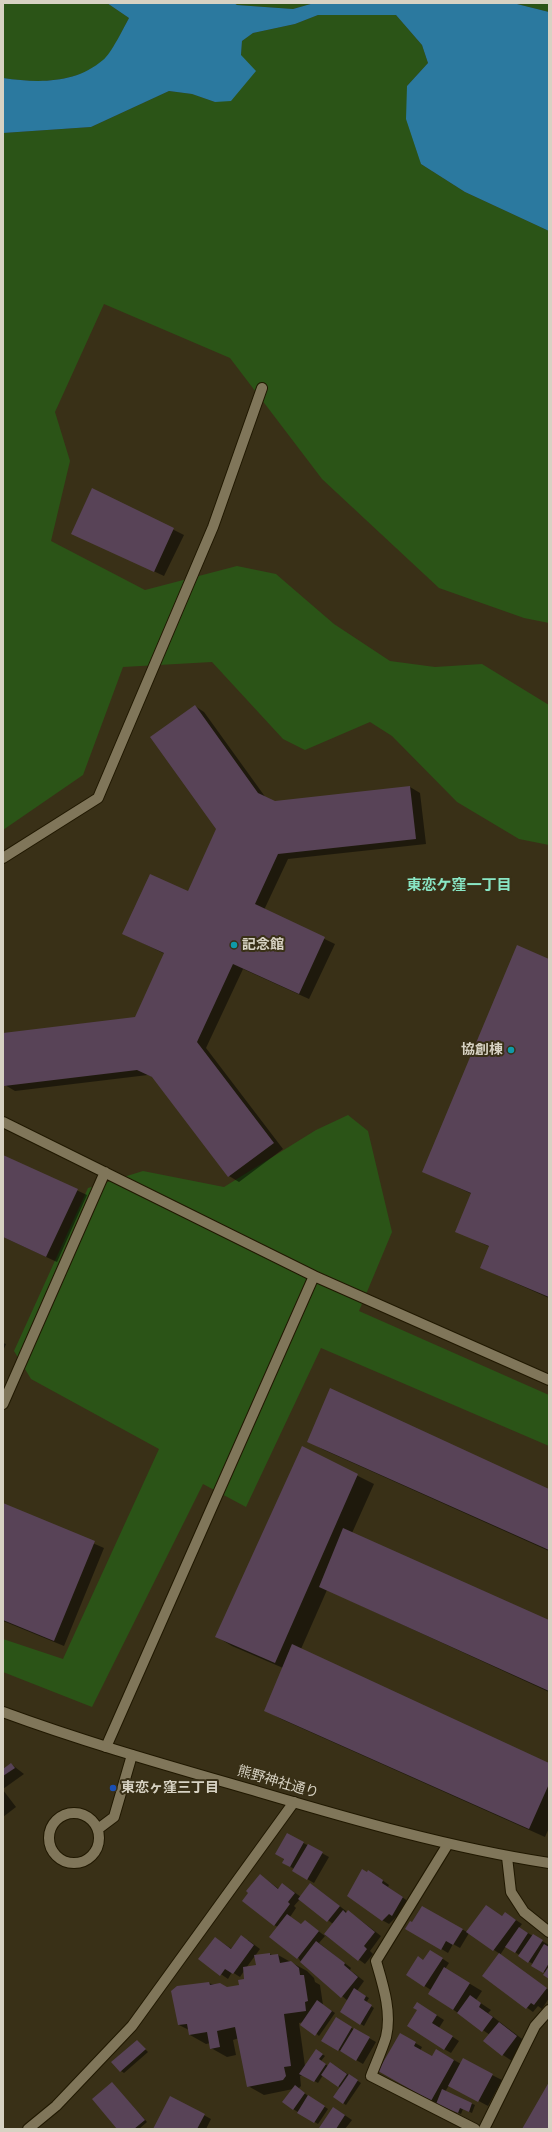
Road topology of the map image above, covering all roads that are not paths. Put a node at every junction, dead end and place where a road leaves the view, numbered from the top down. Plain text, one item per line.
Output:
1 (262, 388) dead end
2 (3, 858) edge
3 (3, 1122) edge
4 (106, 1172) junction
5 (314, 1276) junction
6 (549, 1380) edge
7 (3, 1404) edge
8 (3, 1712) edge
9 (106, 1747) junction
10 (132, 1755) junction
11 (294, 1802) junction
12 (98, 1829) junction
13 (448, 1844) junction
14 (507, 1857) junction
15 (549, 1863) edge
16 (549, 1932) edge
17 (549, 2010) edge
18 (28, 2129) edge
19 (475, 2129) edge
20 (484, 2129) edge

1 - 2 main road
3 - 4 main road
4 - 5 main road
4 - 7 main road
5 - 6 main road
5 - 9 main road
8 - 9 main road, 熊野神社通り
9 - 10 main road, 熊野神社通り
10 - 11 main road, 熊野神社通り
10 - 12 main road
11 - 13 main road, 熊野神社通り
11 - 18 main road
12 - 12 main road
13 - 14 main road, 熊野神社通り
13 - 19 main road
14 - 15 main road, 熊野神社通り
14 - 16 main road
17 - 20 main road

